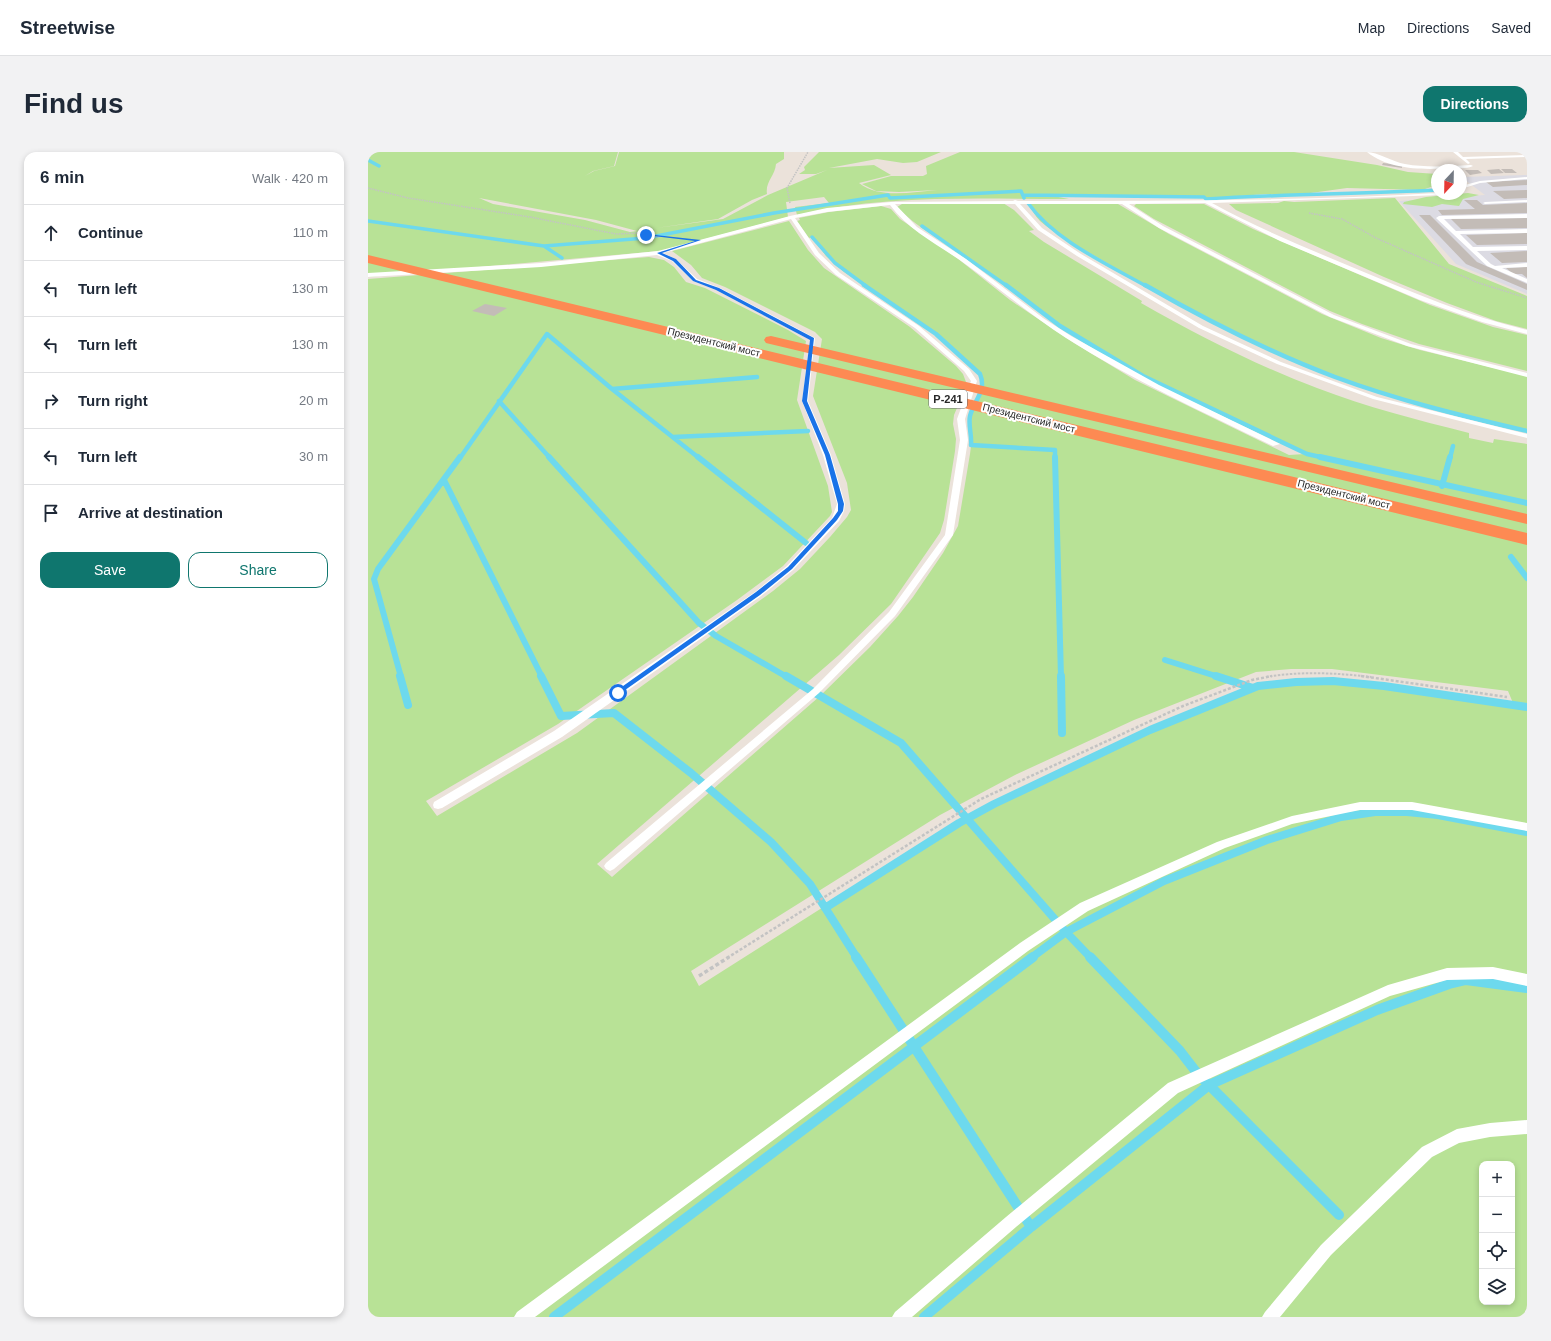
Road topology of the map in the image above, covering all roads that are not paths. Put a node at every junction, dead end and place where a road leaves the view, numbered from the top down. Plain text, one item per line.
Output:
1 (1369, 152) edge
2 (1455, 152) edge
3 (1527, 156) edge
4 (1464, 158) junction
5 (1527, 178) edge
6 (1467, 186) edge
7 (1431, 195) edge
8 (1120, 201) junction
9 (1527, 201) edge
10 (1015, 202) junction
11 (1206, 202) junction
12 (891, 203) junction
13 (1486, 203) dead end
14 (1527, 216) edge
15 (792, 217) junction
16 (1527, 231) edge
17 (1455, 233) junction
18 (368, 245) edge
19 (1527, 248) edge
20 (1473, 249) junction
21 (658, 253) junction
22 (368, 259) edge
23 (1527, 265) edge
24 (1494, 267) junction
25 (368, 275) edge
26 (516, 280) dead end
27 (1527, 281) edge
28 (1527, 332) edge
29 (757, 337) dead end
30 (1527, 375) edge
31 (1527, 436) edge
32 (1276, 444) dead end
33 (1527, 519) edge
34 (1527, 538) edge
35 (438, 805) dead end
36 (1527, 827) edge
37 (610, 866) dead end
38 (1527, 980) edge
39 (1527, 1127) edge
40 (522, 1317) edge
41 (900, 1317) edge
42 (1270, 1317) edge

1 - 4 lane
2 - 4 lane
3 - 4 lane
5 - 6 lane
7 - 11 lane
8 - 10 lane
8 - 11 lane
8 - 30 lane
9 - 13 lane
10 - 12 lane
10 - 31 lane
11 - 28 lane
12 - 15 lane
12 - 32 lane
14 - 17 lane
15 - 21 lane
15 - 37 lane
16 - 17 lane
17 - 20 lane
18 - 26 highway
19 - 20 lane
20 - 24 lane
21 - 25 lane
21 - 35 lane
22 - 34 highway, Президентский мост / Р-241
23 - 24 lane
24 - 27 lane
29 - 33 highway, Президентский мост / Р-241
36 - 40 lane
38 - 41 lane
39 - 42 lane

